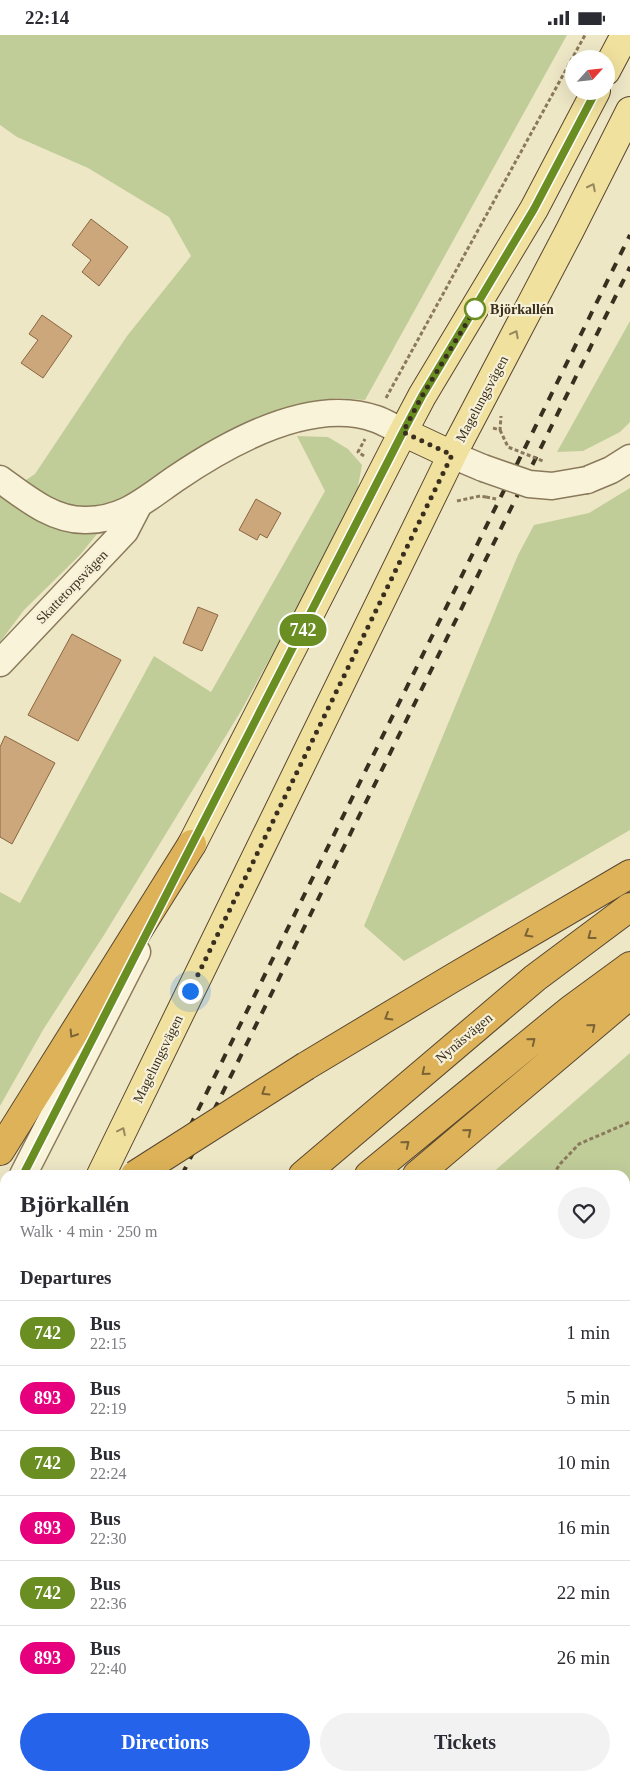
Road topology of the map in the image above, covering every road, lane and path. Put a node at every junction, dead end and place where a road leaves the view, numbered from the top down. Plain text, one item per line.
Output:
1 (585, 35) edge
2 (625, 35) edge
3 (615, 54) edge
4 (591, 100) edge
5 (630, 111) edge
6 (376, 419) junction
7 (500, 430) dead end
8 (403, 432) junction
9 (452, 455) junction
10 (630, 458) edge
11 (550, 463) dead end
12 (0, 479) edge
13 (138, 506) junction
14 (0, 663) edge
15 (192, 844) junction
16 (630, 874) edge
17 (630, 907) edge
18 (630, 966) edge
19 (630, 995) edge
20 (630, 1122) edge
21 (0, 1151) edge
22 (26, 1170) edge
23 (104, 1170) edge
24 (143, 1170) edge
25 (309, 1170) edge
26 (375, 1170) edge
27 (423, 1170) edge
28 (556, 1170) edge

1 - 6 path
2 - 3 main road
4 - 8 main road
9 -> 5 main road, Magelungsvägen
6 - 8 street
6 - 13 street
7 - 11 path, bridge
8 - 9 main road
8 - 15 main road
9 - 10 street, bridge
23 -> 9 main road, Magelungsvägen
12 - 13 street
13 - 14 street, Skattetorpsvägen
15 -> 21 highway
15 - 22 street
16 -> 24 highway, bridge
17 -> 25 highway, Nynäsvägen
26 -> 18 highway
27 -> 19 highway
20 - 28 path

